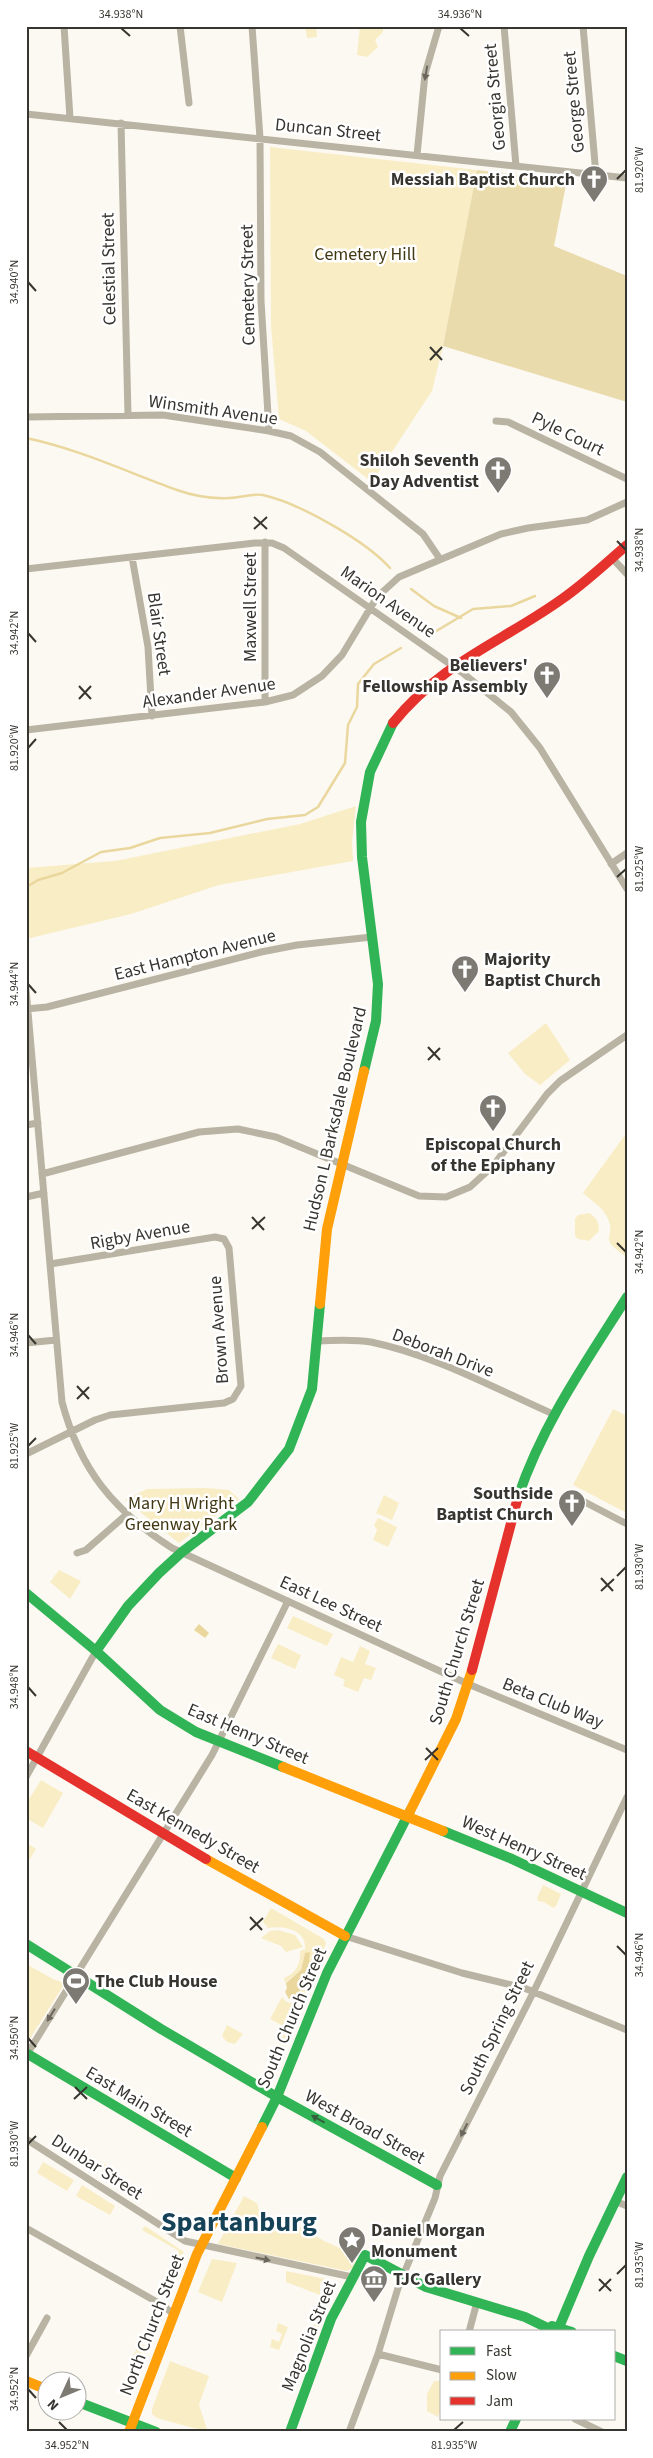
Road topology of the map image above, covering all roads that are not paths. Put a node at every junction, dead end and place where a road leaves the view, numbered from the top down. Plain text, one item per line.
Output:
1 (64, 26) edge
2 (180, 26) edge
3 (252, 26) edge
4 (439, 26) edge
5 (504, 26) edge
6 (583, 26) edge
7 (189, 103) dead end
8 (26, 114) edge
9 (70, 118) junction
10 (121, 123) junction
11 (260, 138) junction
12 (417, 155) junction
13 (516, 166) junction
14 (596, 175) junction
15 (627, 178) edge
16 (128, 415) junction
17 (26, 417) edge
18 (496, 421) dead end
19 (269, 430) junction
20 (627, 479) edge
21 (627, 502) edge
22 (265, 542) junction
23 (627, 545) edge
24 (132, 557) junction
25 (612, 558) junction
26 (440, 559) junction
27 (26, 569) edge
28 (627, 574) edge
29 (370, 608) junction
30 (452, 666) junction
31 (265, 702) junction
32 (152, 716) junction
33 (26, 730) edge
34 (627, 853) edge
35 (611, 864) junction
36 (627, 889) edge
37 (372, 937) junction
38 (26, 989) edge
39 (27, 1009) edge
40 (627, 1035) edge
41 (38, 1123) junction
42 (26, 1125) edge
43 (342, 1163) junction
44 (42, 1174) junction
45 (44, 1193) junction
46 (26, 1197) edge
47 (229, 1248) joint
48 (50, 1264) junction
49 (627, 1297) edge
50 (56, 1340) junction
51 (317, 1341) junction
52 (26, 1343) edge
53 (553, 1414) junction
54 (71, 1432) junction
55 (26, 1454) edge
56 (579, 1499) dead end
57 (126, 1515) junction
58 (627, 1524) edge
59 (182, 1552) junction
60 (76, 1553) dead end
61 (26, 1593) edge
62 (288, 1601) junction
63 (96, 1651) junction
64 (468, 1684) junction
65 (218, 1742) junction
66 (627, 1750) edge
67 (26, 1751) edge
68 (37, 1758) junction
69 (26, 1777) edge
70 (627, 1797) edge
71 (407, 1816) junction
72 (163, 1834) junction
73 (582, 1891) junction
74 (627, 1913) edge
75 (345, 1936) junction
76 (26, 1944) edge
77 (75, 1977) junction
78 (533, 1992) junction
79 (627, 2030) edge
80 (27, 2054) edge
81 (277, 2097) junction
82 (26, 2139) edge
83 (627, 2177) edge
84 (236, 2178) junction
85 (437, 2185) junction
86 (615, 2200) junction
87 (627, 2206) edge
88 (26, 2228) edge
89 (201, 2246) junction
90 (352, 2276) junction
91 (403, 2276) junction
92 (477, 2302) junction
93 (173, 2314) junction
94 (48, 2318) dead end
95 (470, 2330) edge
96 (557, 2330) edge
97 (378, 2354) junction
98 (26, 2356) edge
99 (440, 2370) edge
100 (26, 2381) edge
101 (38, 2386) edge
102 (88, 2407) edge
103 (516, 2420) edge
104 (577, 2420) edge
105 (130, 2427) edge
106 (156, 2432) edge
107 (290, 2432) edge
108 (350, 2432) edge
109 (510, 2432) edge
110 (602, 2432) edge

1 - 9 street
2 - 7 street
3 - 11 street, Cemetery Street
4 -> 12 street
5 - 13 street, Georgia Street
6 - 14 street, George Street
8 - 9 street, Duncan Street
9 - 10 street, Duncan Street
10 - 11 street, Duncan Street
10 - 16 street, Celestial Street
11 - 12 street, Duncan Street
11 - 19 street, Cemetery Street
12 - 13 street, Duncan Street
13 - 14 street, Duncan Street
14 - 15 street, Duncan Street
16 - 17 street, Winsmith Avenue
16 - 19 street, Winsmith Avenue
18 - 20 street, Pyle Court
19 - 26 street, Winsmith Avenue
21 - 26 street, Alexander Avenue
22 - 24 street, Marion Avenue
22 - 29 street, Marion Avenue
22 - 31 street, Maxwell Street
23 - 25 street, Hudson L Barksdale Boulevard
24 - 27 street, Marion Avenue
24 - 32 street, Blair Street
25 - 28 street
25 - 30 street, Hudson L Barksdale Boulevard
26 - 29 street, Alexander Avenue
29 - 30 street, Marion Avenue
29 - 31 street, Alexander Avenue
30 - 35 street, Marion Avenue
30 - 37 street, Hudson L Barksdale Boulevard
31 - 32 street, Alexander Avenue
32 - 33 street, Alexander Avenue
34 - 35 street
35 - 36 street, Marion Avenue
37 - 39 street, East Hampton Avenue
37 - 43 street, Hudson L Barksdale Boulevard
38 - 39 street, East Lee Street
39 - 41 street, East Lee Street
40 - 43 street
41 - 42 street
41 - 44 street, East Lee Street
43 - 44 street
43 - 51 street, Hudson L Barksdale Boulevard
44 - 45 street, East Lee Street
45 - 46 street
45 - 48 street, East Lee Street
47 - 48 street, Rigby Avenue
47 - 54 street, Brown Avenue
48 - 50 street, East Lee Street
49 - 53 street, South Church Street
50 - 52 street
50 - 54 street, East Lee Street
51 - 53 street, Deborah Drive
51 - 59 street, Hudson L Barksdale Boulevard
53 - 64 street, South Church Street
54 - 55 street
54 - 57 street, East Lee Street
56 - 58 street
57 - 59 street, East Lee Street
57 - 60 street
59 - 62 street, East Lee Street
59 - 63 street, Hudson L Barksdale Boulevard
61 - 63 street, East Henry Street
62 - 64 street, East Lee Street
62 - 65 street
63 - 65 street, East Henry Street
63 - 68 street
64 - 66 street, Beta Club Way
64 - 71 street, South Church Street
65 - 71 street, East Henry Street
65 - 72 street
67 - 68 street, East Kennedy Street
68 - 69 street
68 - 72 street, East Kennedy Street
70 - 73 street, South Spring Street
71 - 73 street, West Henry Street
71 - 75 street, South Church Street
72 - 75 street, East Kennedy Street
72 - 77 street
73 - 74 street, West Henry Street
73 - 78 street, South Spring Street
75 - 78 street
75 - 81 street, South Church Street
76 - 77 street, West Broad Street
77 -> 80 street
77 - 81 street, West Broad Street
78 - 79 street
78 -> 85 street, South Spring Street
80 - 84 street, East Main Street
81 - 84 street, South Church Street
85 -> 81 street, West Broad Street
82 - 89 street, Dunbar Street
83 - 86 street
84 - 89 street, North Church Street
85 - 91 street, South Spring Street
86 - 87 street
86 - 96 street
88 - 93 street
89 -> 90 street, Dunbar Street
89 - 93 street, North Church Street
90 - 91 street, Magnolia Street
90 - 107 street, Magnolia Street
91 - 92 street
91 - 97 street, South Spring Street
92 - 95 street
92 - 96 street
93 - 105 street, North Church Street
94 - 98 street
97 - 99 street
97 - 108 street, South Spring Street
100 - 101 street
102 - 105 street
103 - 109 street
104 - 110 street
105 - 106 street

